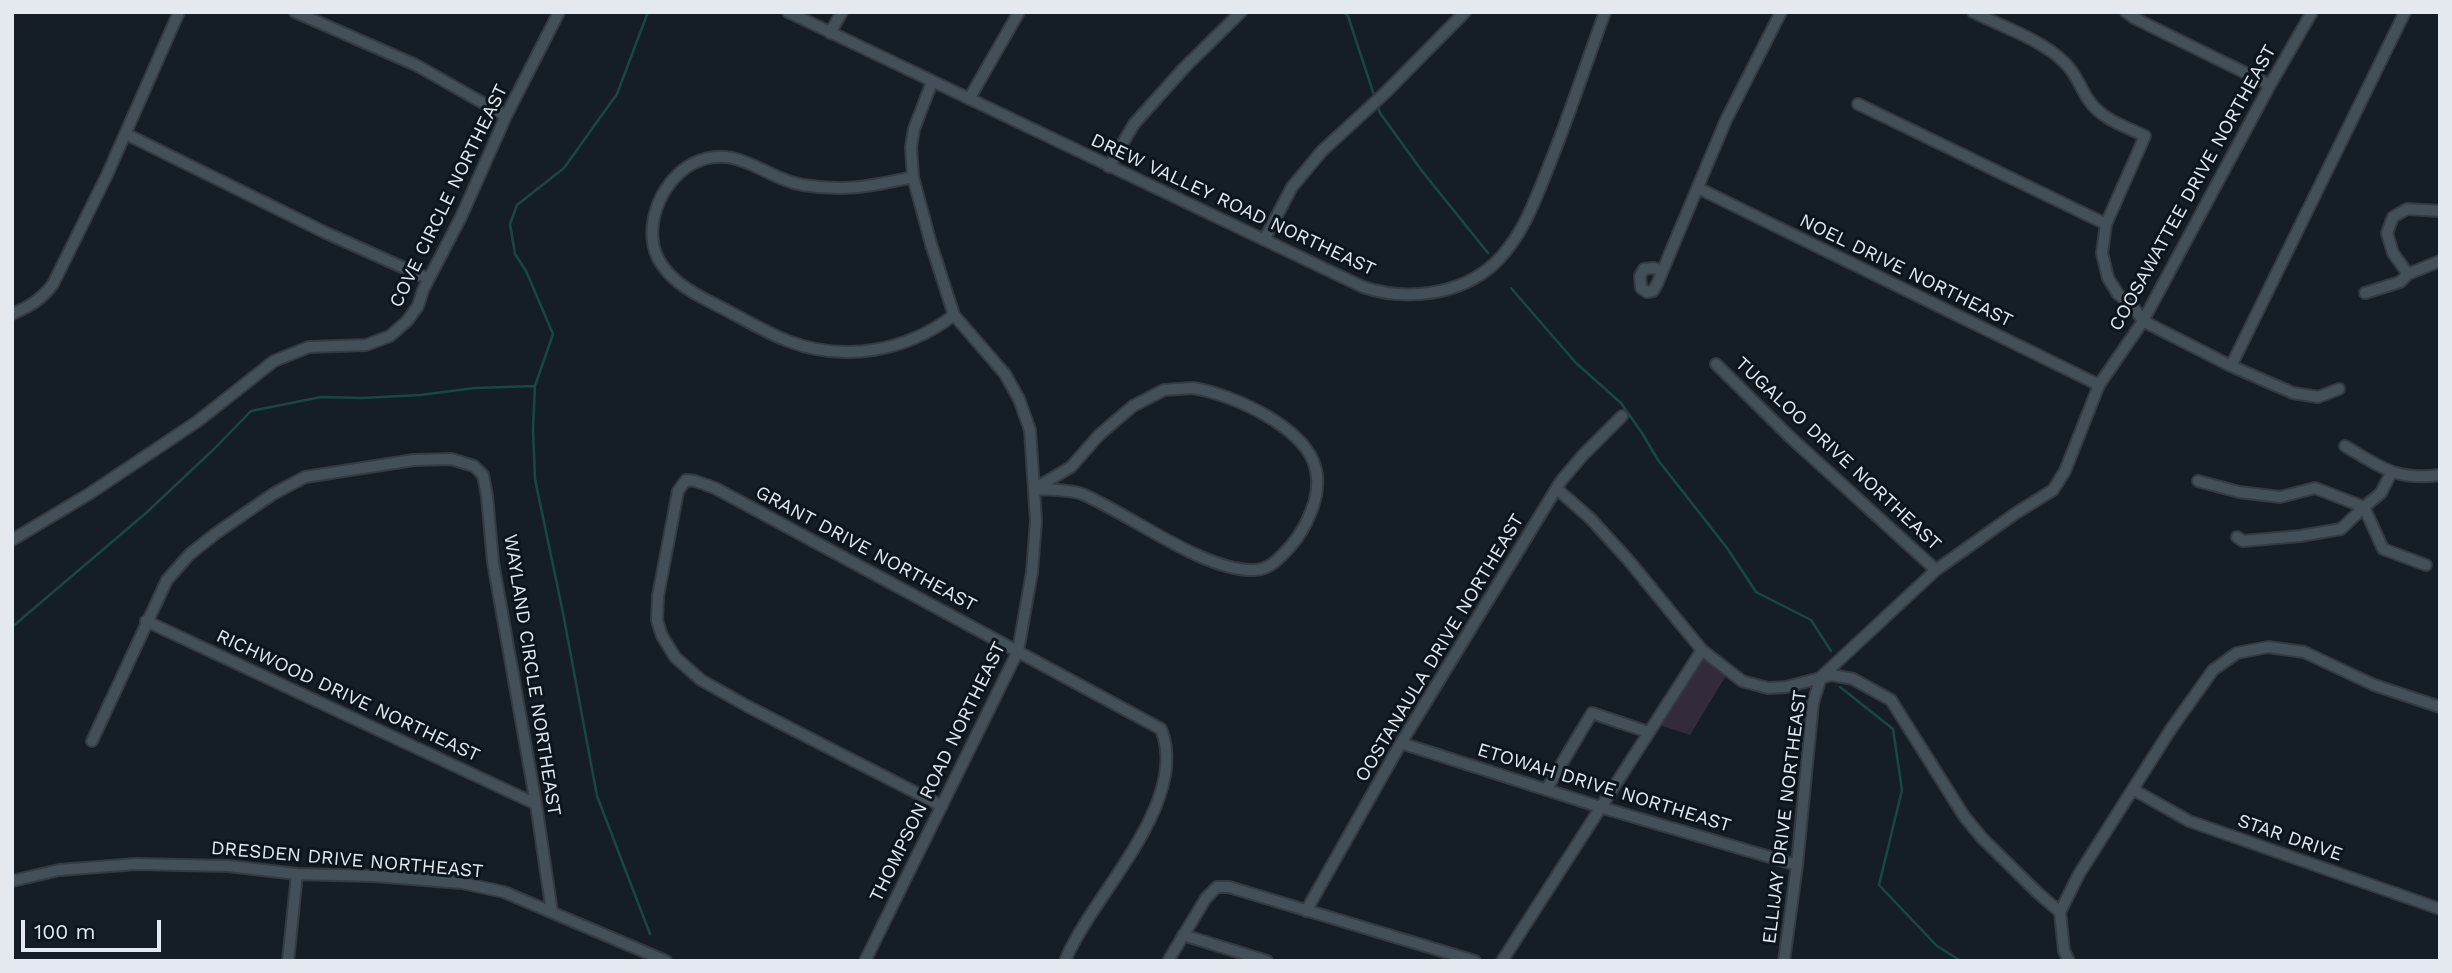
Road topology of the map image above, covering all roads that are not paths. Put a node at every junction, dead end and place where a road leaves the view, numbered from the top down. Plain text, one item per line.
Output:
1 (179, 12) edge
2 (295, 12) edge
3 (559, 12) edge
4 (788, 12) edge
5 (842, 12) edge
6 (1019, 12) edge
7 (1241, 12) edge
8 (1465, 12) edge
9 (1605, 12) edge
10 (1780, 12) edge
11 (1973, 12) edge
12 (2126, 12) edge
13 (2312, 12) edge
14 (2404, 12) edge
15 (831, 33) junction
16 (932, 82) junction
17 (2270, 85) junction
18 (969, 99) junction
19 (1858, 104) dead end
20 (506, 116) junction
21 (126, 134) junction
22 (1109, 167) junction
23 (913, 177) junction
24 (1698, 188) junction
25 (2440, 211) edge
26 (2106, 224) junction
27 (1264, 240) junction
28 (2440, 261) edge
29 (1662, 271) dead end
30 (2408, 274) junction
31 (429, 279) junction
32 (2365, 293) dead end
33 (12, 314) edge
34 (954, 314) junction
35 (2143, 321) junction
36 (1716, 364) dead end
37 (2231, 366) junction
38 (2099, 385) junction
39 (2339, 389) dead end
40 (1622, 416) dead end
41 (2345, 446) dead end
42 (2391, 473) junction
43 (2440, 475) edge
44 (2198, 481) dead end
45 (1034, 489) junction
46 (1557, 489) junction
47 (2364, 507) junction
48 (2237, 537) dead end
49 (12, 540) edge
50 (2426, 565) dead end
51 (1936, 570) junction
52 (146, 621) junction
53 (1702, 650) junction
54 (1018, 651) junction
55 (1821, 677) junction
56 (2440, 707) edge
57 (1648, 732) junction
58 (92, 741) dead end
59 (1401, 743) junction
60 (1546, 790) junction
61 (2134, 790) junction
62 (536, 804) junction
63 (942, 806) junction
64 (1600, 807) junction
65 (1797, 865) junction
66 (298, 874) junction
67 (12, 881) edge
68 (2440, 909) edge
69 (1306, 911) junction
70 (552, 912) junction
71 (2060, 912) junction
72 (1183, 935) junction
73 (288, 961) edge
74 (666, 961) edge
75 (865, 961) edge
76 (1065, 961) edge
77 (1168, 961) edge
78 (1268, 961) edge
79 (1475, 961) edge
80 (1502, 961) edge
81 (1783, 961) edge
82 (2069, 961) edge

1 - 21 street
2 - 20 street
3 - 20 street, COVE CIRCLE NORTHEAST
4 - 15 street, DREW VALLEY ROAD NORTHEAST
5 - 15 street
6 - 18 street
7 - 22 street
8 - 27 street
9 - 27 street, DREW VALLEY ROAD NORTHEAST
10 - 24 street
11 - 26 street
12 - 17 street
13 - 17 street, COOSAWATTEE DRIVE NORTHEAST
14 - 37 street
15 - 16 street, DREW VALLEY ROAD NORTHEAST
16 - 18 street, DREW VALLEY ROAD NORTHEAST
16 - 23 street, THOMPSON ROAD NORTHEAST
17 - 35 street, COOSAWATTEE DRIVE NORTHEAST
18 - 22 street, DREW VALLEY ROAD NORTHEAST
19 - 26 street
20 - 31 street, COVE CIRCLE NORTHEAST
21 - 31 street
21 - 33 street
22 - 27 street, DREW VALLEY ROAD NORTHEAST
23 - 34 street, THOMPSON ROAD NORTHEAST
23 - 34 street
24 - 29 street
24 - 38 street, NOEL DRIVE NORTHEAST
25 - 30 street
26 - 35 street
28 - 30 street
30 - 32 street
31 - 49 street, COVE CIRCLE NORTHEAST
34 - 45 street, THOMPSON ROAD NORTHEAST
35 - 37 street
35 - 38 street, COOSAWATTEE DRIVE NORTHEAST
36 - 51 street, TUGALOO DRIVE NORTHEAST
37 - 39 street
38 - 51 street, COOSAWATTEE DRIVE NORTHEAST
40 - 46 street, OOSTANAULA DRIVE NORTHEAST
41 - 42 street
42 - 43 street
42 - 47 street
44 - 47 street
45 - 45 street
45 - 54 street, THOMPSON ROAD NORTHEAST
46 - 53 street
46 - 59 street, OOSTANAULA DRIVE NORTHEAST
47 - 48 street
47 - 50 street
51 - 55 street, COOSAWATTEE DRIVE NORTHEAST
52 - 58 street, WAYLAND CIRCLE NORTHEAST
52 - 62 street, RICHWOOD DRIVE NORTHEAST
52 - 62 street, WAYLAND CIRCLE NORTHEAST
53 - 55 street
53 - 57 street
54 - 63 street, THOMPSON ROAD NORTHEAST
54 - 63 street, GRANT DRIVE NORTHEAST
54 - 76 street, GRANT DRIVE NORTHEAST
55 - 65 street, ELLIJAY DRIVE NORTHEAST
55 - 71 street
56 - 61 street
57 - 60 street
57 - 64 street
59 - 60 street, ETOWAH DRIVE NORTHEAST
59 - 69 street, OOSTANAULA DRIVE NORTHEAST
60 - 64 street, ETOWAH DRIVE NORTHEAST
61 - 68 street, STAR DRIVE
61 - 71 street
62 - 70 street, WAYLAND CIRCLE NORTHEAST
63 - 75 street, THOMPSON ROAD NORTHEAST
64 - 65 street, ETOWAH DRIVE NORTHEAST
64 - 80 street
65 - 81 street, ELLIJAY DRIVE NORTHEAST
66 - 67 street, DRESDEN DRIVE NORTHEAST
66 - 70 street, DRESDEN DRIVE NORTHEAST
66 - 73 street
69 - 72 street
69 - 79 street
70 - 74 street, DRESDEN DRIVE NORTHEAST
71 - 82 street
72 - 77 street
72 - 78 street

